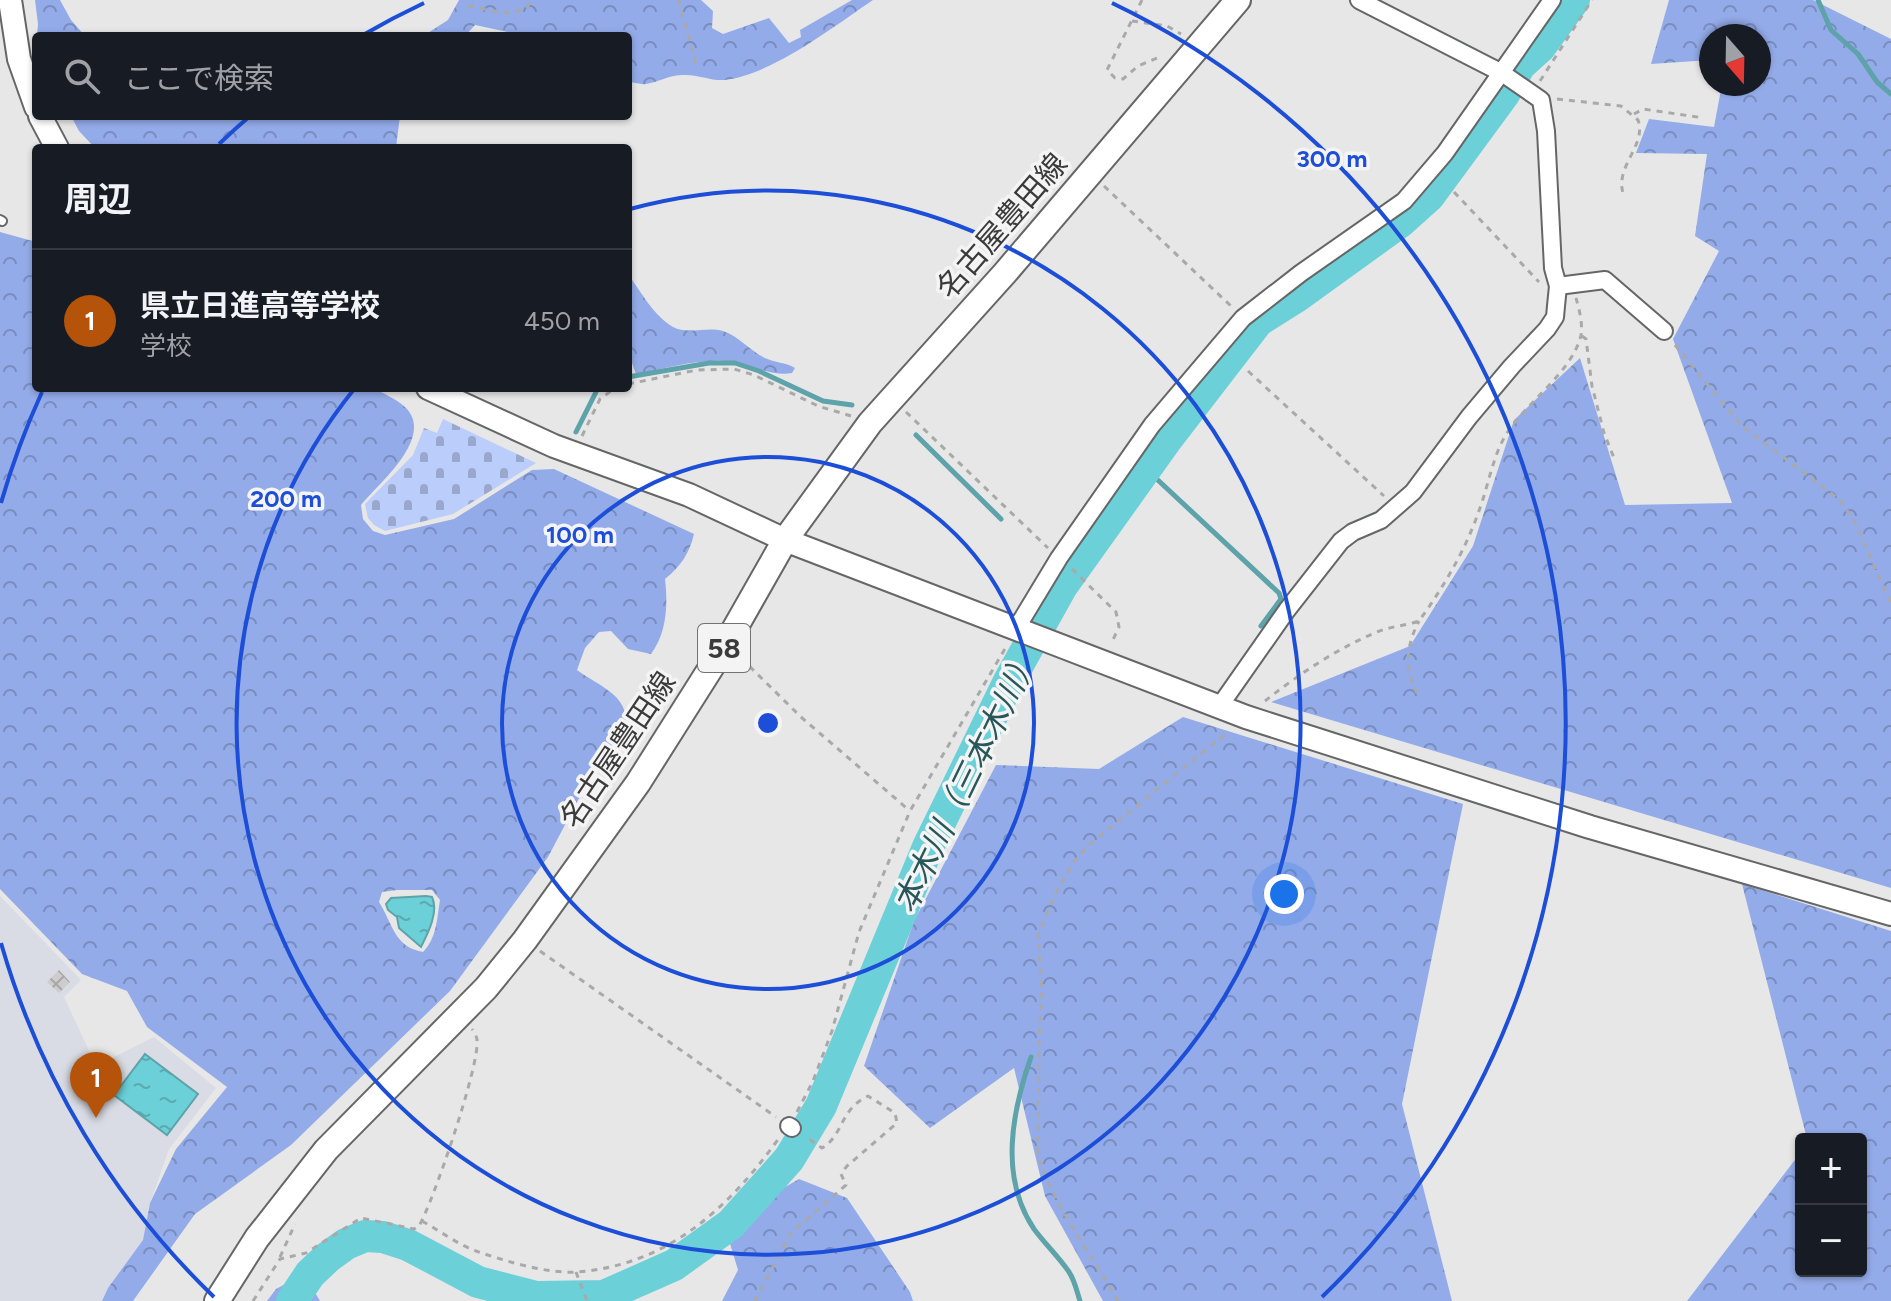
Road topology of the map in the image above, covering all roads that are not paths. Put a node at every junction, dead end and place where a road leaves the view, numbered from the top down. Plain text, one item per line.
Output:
1 (10, 0) edge
2 (1238, 0) edge
3 (1359, 0) edge
4 (1552, 0) edge
5 (1502, 73) junction
6 (32, 96) edge
7 (42, 120) edge
8 (55, 144) edge
9 (1564, 285) junction
10 (1664, 331) road end
11 (437, 392) edge
12 (785, 540) junction
13 (1017, 630) junction
14 (1219, 707) junction
15 (1891, 914) edge
16 (217, 1301) edge

1 - 6 street
2 - 12 main road, 名古屋豊田線 / 58
3 - 5 street
4 - 5 street
5 - 9 street
5 - 13 street
7 - 8 street
9 - 10 street
9 - 14 street
11 - 12 street
12 - 13 street
12 - 16 main road, 名古屋豊田線 / 58
13 - 14 street
14 - 15 street

